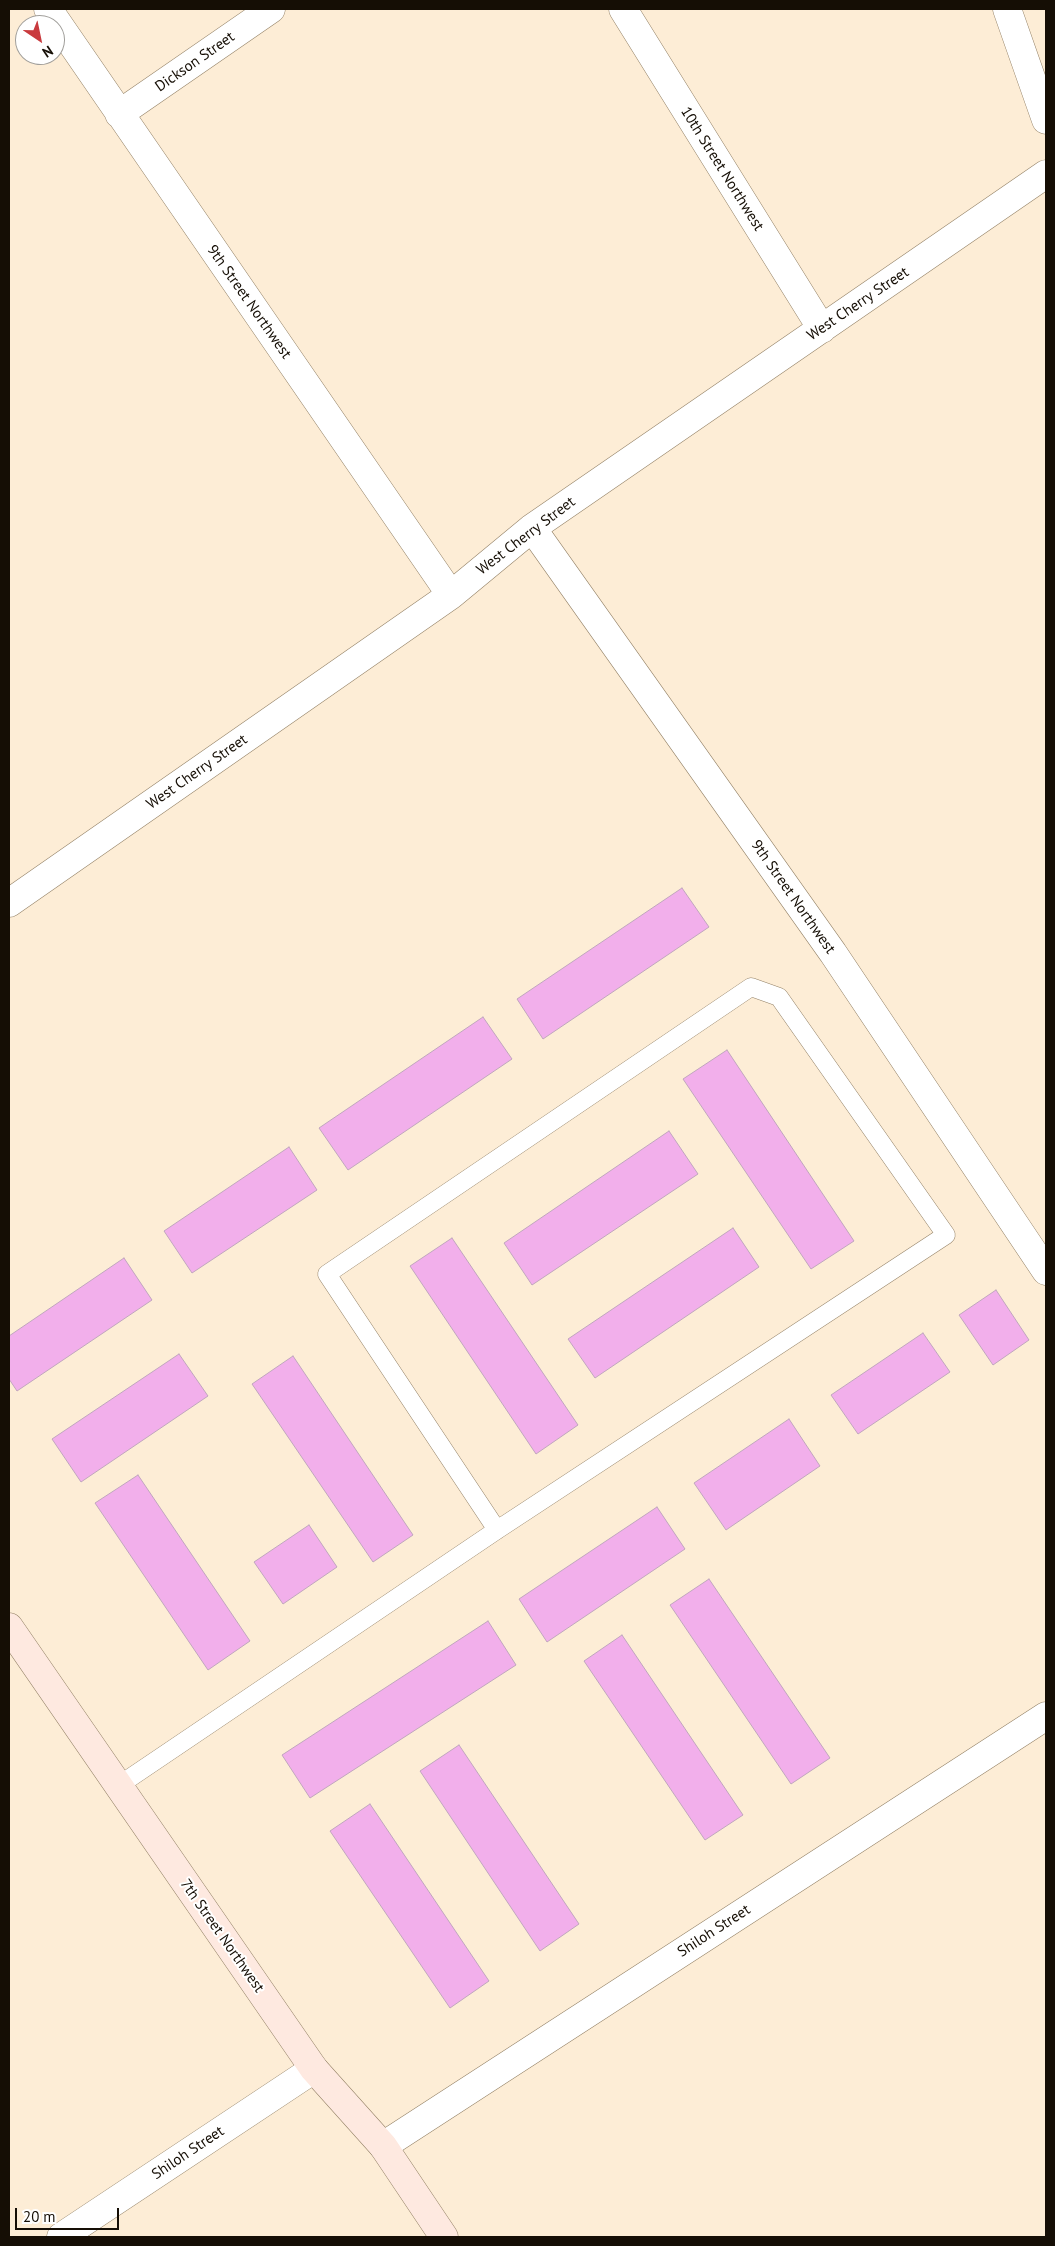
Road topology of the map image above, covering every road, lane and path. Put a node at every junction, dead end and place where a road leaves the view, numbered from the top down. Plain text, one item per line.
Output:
1 (48, 9) edge
2 (271, 9) edge
3 (623, 9) edge
4 (1007, 9) edge
5 (119, 114) junction
6 (1046, 120) edge
7 (1046, 174) edge
8 (822, 329) junction
9 (532, 528) junction
10 (451, 595) junction
11 (9, 903) edge
12 (1046, 1271) edge
13 (497, 1530) junction
14 (9, 1627) edge
15 (1046, 1716) edge
16 (118, 1786) junction
17 (314, 2069) junction
18 (383, 2146) junction
19 (62, 2237) edge
20 (444, 2237) edge

1 - 5 street, 9th Street Northwest
2 - 5 street, Dickson Street
3 - 8 street, 10th Street Northwest
4 - 6 street
5 - 10 street, 9th Street Northwest
7 - 8 street, West Cherry Street
8 - 9 street, West Cherry Street
9 - 10 street, West Cherry Street
9 - 12 street, 9th Street Northwest
10 - 11 street, West Cherry Street
13 - 13 lane
13 - 16 lane
14 - 16 street, 7th Street Northwest
15 - 18 street, Shiloh Street
16 - 17 street, 7th Street Northwest
17 - 18 street, 7th Street Northwest
17 - 19 street, Shiloh Street
18 - 20 street, 7th Street Northwest

